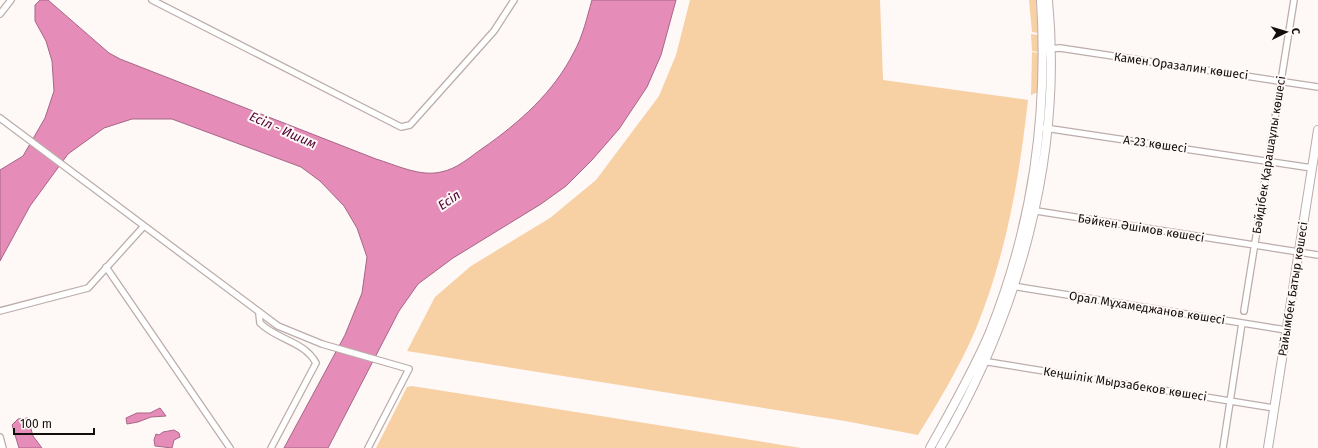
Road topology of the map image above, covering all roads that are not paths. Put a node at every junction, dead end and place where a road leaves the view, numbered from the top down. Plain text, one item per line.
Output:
1 (11, 0) edge
2 (152, 0) edge
3 (514, 0) edge
4 (1041, 0) edge
5 (1048, 0) edge
6 (1294, 0) edge
7 (0, 14) edge
8 (1047, 48) junction
9 (1281, 81) junction
10 (1318, 87) edge
11 (0, 118) edge
12 (1044, 128) junction
13 (1318, 130) edge
14 (1269, 161) junction
15 (1312, 168) junction
16 (1031, 210) junction
17 (144, 226) junction
18 (1255, 245) junction
19 (1299, 252) junction
20 (1318, 254) edge
21 (106, 267) junction
22 (1011, 286) junction
23 (0, 311) edge
24 (1244, 311) dead end
25 (259, 314) junction
26 (1242, 323) junction
27 (1286, 330) junction
28 (976, 360) junction
29 (986, 362) junction
30 (1230, 401) junction
31 (1274, 408) junction
32 (0, 437) edge
33 (3, 448) edge
34 (230, 448) edge
35 (271, 448) edge
36 (368, 448) edge
37 (930, 448) edge
38 (940, 448) edge
39 (1222, 448) edge
40 (1268, 448) edge

1 - 7 street
2 - 3 street
4 - 8 street
5 - 8 street
6 - 9 street, Бәйдібек Қарашаұлы көшесі
8 - 9 street, Камен Оразалин көшесі
8 - 12 street
9 - 10 street, Камен Оразалин көшесі
9 - 14 street, Бәйдібек Қарашаұлы көшесі
11 - 17 street
12 - 14 street, А-23 көшесі
12 - 16 street
13 - 15 street, Райымбек Батыр көшесі
14 - 15 street, А-23 көшесі
14 - 18 street, Бәйдібек Қарашаұлы көшесі
15 - 19 street, Райымбек Батыр көшесі
16 - 18 street, Бәйкен Әшімов көшесі
16 - 22 street
17 - 21 street
17 - 25 street
18 - 19 street, Бәйкен Әшімов көшесі
18 - 24 street, Бәйдібек Қарашаұлы көшесі
19 - 20 street, Бәйкен Әшімов көшесі
19 - 27 street, Райымбек Батыр көшесі
21 - 23 street
21 - 34 street
22 - 26 street, Орал Мұхамеджанов көшесі
22 - 28 street
22 - 29 street
25 - 35 street
25 - 36 street
26 - 27 street, Орал Мұхамеджанов көшесі
26 - 30 street
27 - 31 street, Райымбек Батыр көшесі
28 - 29 street, Кеңшілік Мырзабеков көшесі
28 - 37 street
29 - 30 street, Кеңшілік Мырзабеков көшесі
29 - 38 street
30 - 31 street, Кеңшілік Мырзабеков көшесі
30 - 39 street
31 - 40 street, Райымбек Батыр көшесі
32 - 33 street

